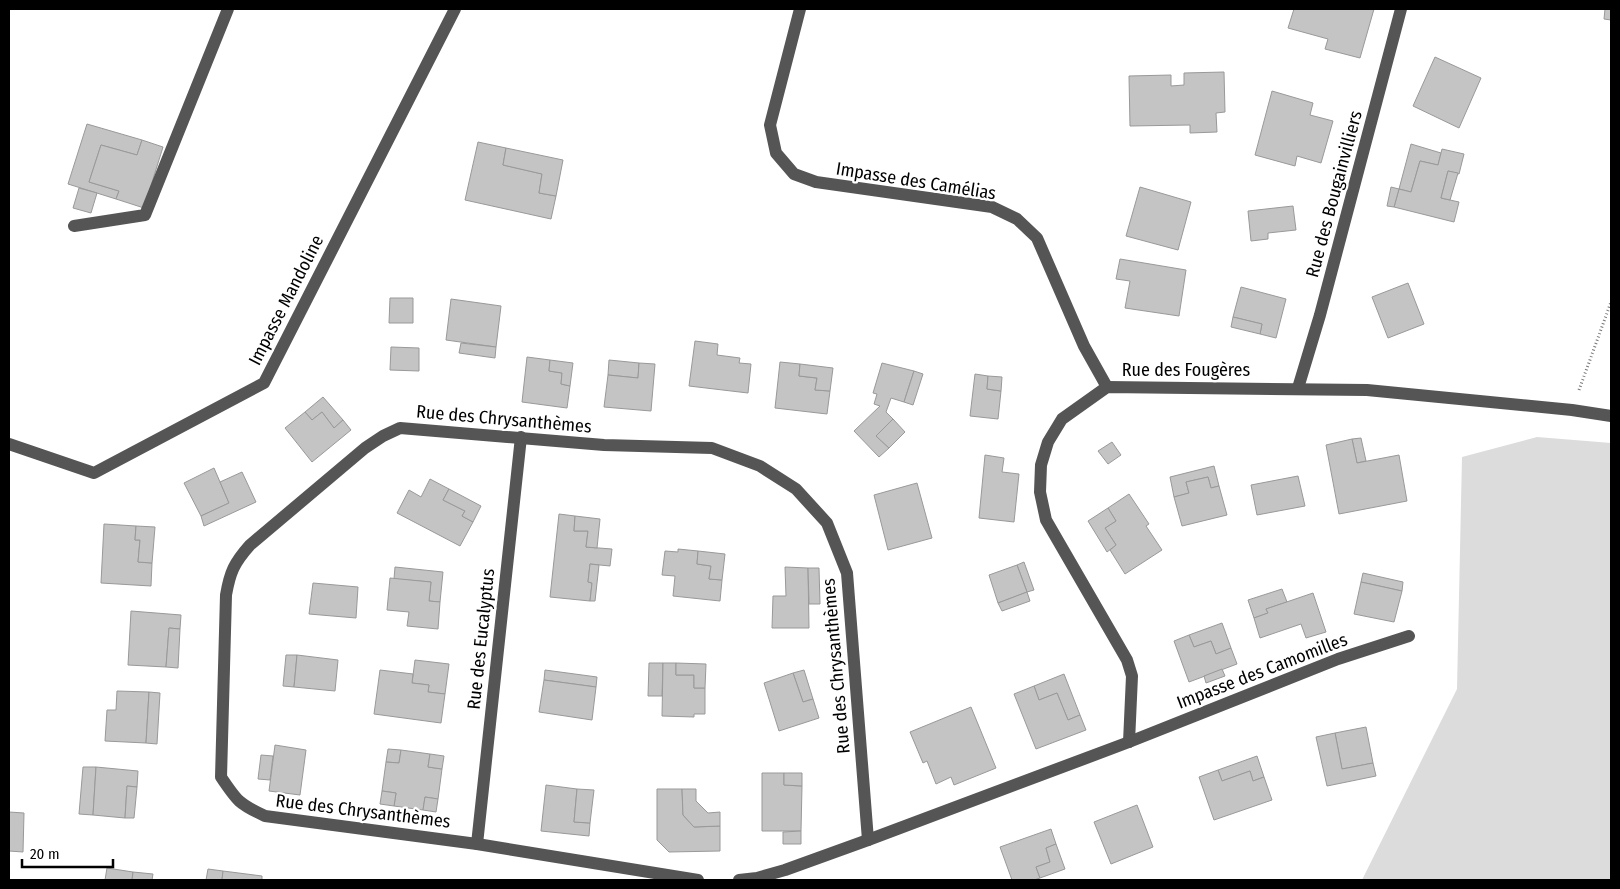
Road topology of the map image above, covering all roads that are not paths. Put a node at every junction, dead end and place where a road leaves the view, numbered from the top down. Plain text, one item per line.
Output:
1 (228, 9) edge
2 (455, 9) edge
3 (800, 9) edge
4 (1401, 9) edge
5 (74, 226) dead end
6 (1107, 387) junction
7 (1298, 388) junction
8 (1611, 416) edge
9 (521, 437) junction
10 (9, 444) edge
11 (1408, 636) dead end
12 (1129, 742) junction
13 (868, 840) junction
14 (477, 844) junction
15 (698, 880) edge
16 (739, 880) edge

1 - 5 street
2 - 10 street, Impasse Mandoline
3 - 6 street, Impasse des Camélias
4 - 7 street, Rue des Bougainvilliers
6 - 7 street, Rue des Fougères
6 - 12 street, Rue des Fougères
7 - 8 street, Rue des Fougères
9 - 13 street, Rue des Chrysanthèmes
9 - 14 street, Rue des Eucalyptus
9 - 14 street, Rue des Chrysanthèmes
11 - 12 street, Impasse des Camomilles
12 - 13 street
13 - 16 street
14 - 15 street, Rue des Chrysanthèmes

